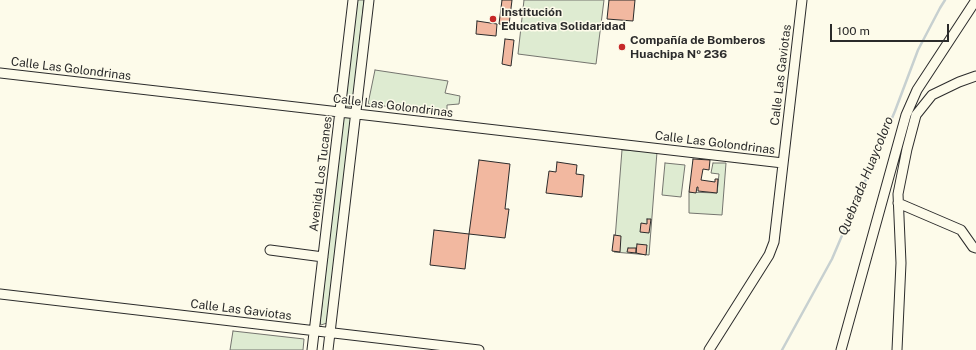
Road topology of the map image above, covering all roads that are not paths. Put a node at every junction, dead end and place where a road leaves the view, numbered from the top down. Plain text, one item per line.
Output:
1 (354, 0) edge
2 (369, 0) edge
3 (802, 0) edge
4 (976, 0) edge
5 (0, 73) edge
6 (976, 76) edge
7 (341, 112) junction
8 (356, 114) junction
9 (783, 163) junction
10 (898, 203) junction
11 (976, 248) edge
12 (270, 250) dead end
13 (323, 257) junction
14 (0, 294) edge
15 (315, 330) junction
16 (330, 332) junction
17 (312, 350) edge
18 (328, 350) edge
19 (479, 350) edge
20 (709, 350) edge
21 (841, 350) edge
22 (897, 350) edge

1 - 7 street, Avenida Los Tucanes
2 - 8 street
3 - 9 street, Calle Las Gaviotas
4 - 21 street
5 - 7 street, Calle Las Golondrinas
6 - 10 street
7 - 8 street, Calle Las Golondrinas
7 - 13 street, Avenida Los Tucanes
8 - 9 street, Calle Las Golondrinas
8 - 16 street
9 - 20 street, Calle Las Gaviotas
10 - 11 street
10 - 22 street
12 - 13 street
13 - 15 street, Avenida Los Tucanes
14 - 15 street, Calle Las Gaviotas
15 - 16 street, Calle Las Gaviotas
15 - 17 street, Avenida Los Tucanes
16 - 18 street
16 - 19 street, Calle Las Gaviotas

